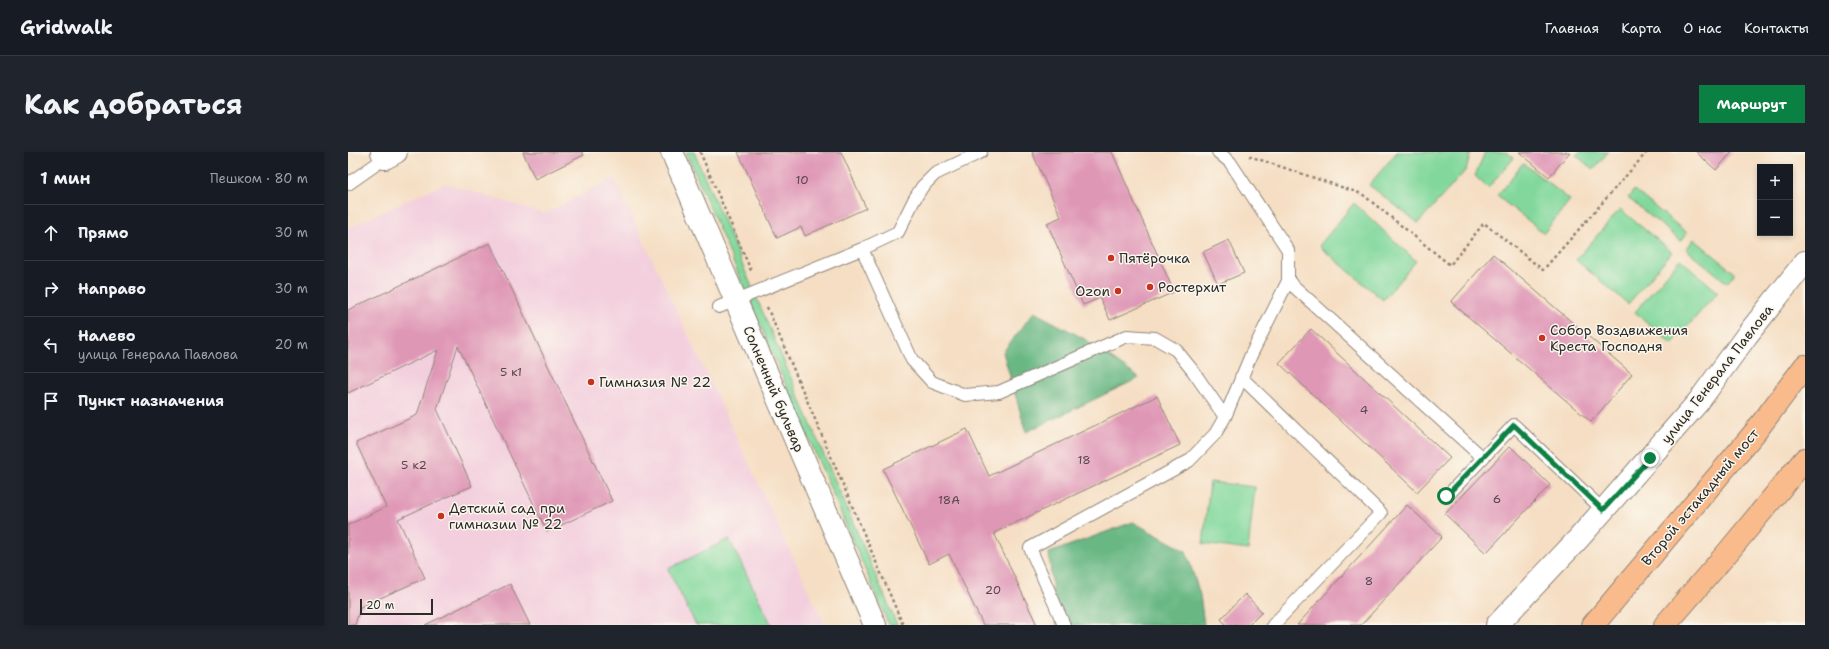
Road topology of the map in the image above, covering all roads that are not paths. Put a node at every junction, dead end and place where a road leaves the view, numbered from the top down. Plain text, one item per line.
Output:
1 (672, 152) edge
2 (981, 152) edge
3 (1218, 152) edge
4 (388, 154) edge
5 (348, 184) edge
6 (862, 249) junction
7 (1805, 262) edge
8 (1288, 281) junction
9 (727, 304) junction
10 (1805, 366) edge
11 (1241, 377) junction
12 (1225, 416) junction
13 (1483, 458) junction
14 (1805, 458) edge
15 (1446, 496) dead end
16 (1603, 510) junction
17 (875, 625) edge
18 (1064, 625) edge
19 (1273, 625) edge
20 (1497, 625) edge
21 (1593, 625) edge
22 (1665, 625) edge

1 - 9 street, Солнечный бульвар
2 - 6 lane
3 - 8 lane
4 - 5 lane
6 - 9 lane
6 - 12 lane
7 - 16 street, улица Генерала Павлова
8 - 11 lane
8 - 13 lane
9 - 17 street, Солнечный бульвар
10 - 21 main road, Второй эстакадный мост
11 - 12 lane
11 - 19 lane
12 - 18 lane
13 - 15 lane
13 - 16 lane
14 - 22 main road
16 - 20 street, улица Генерала Павлова

